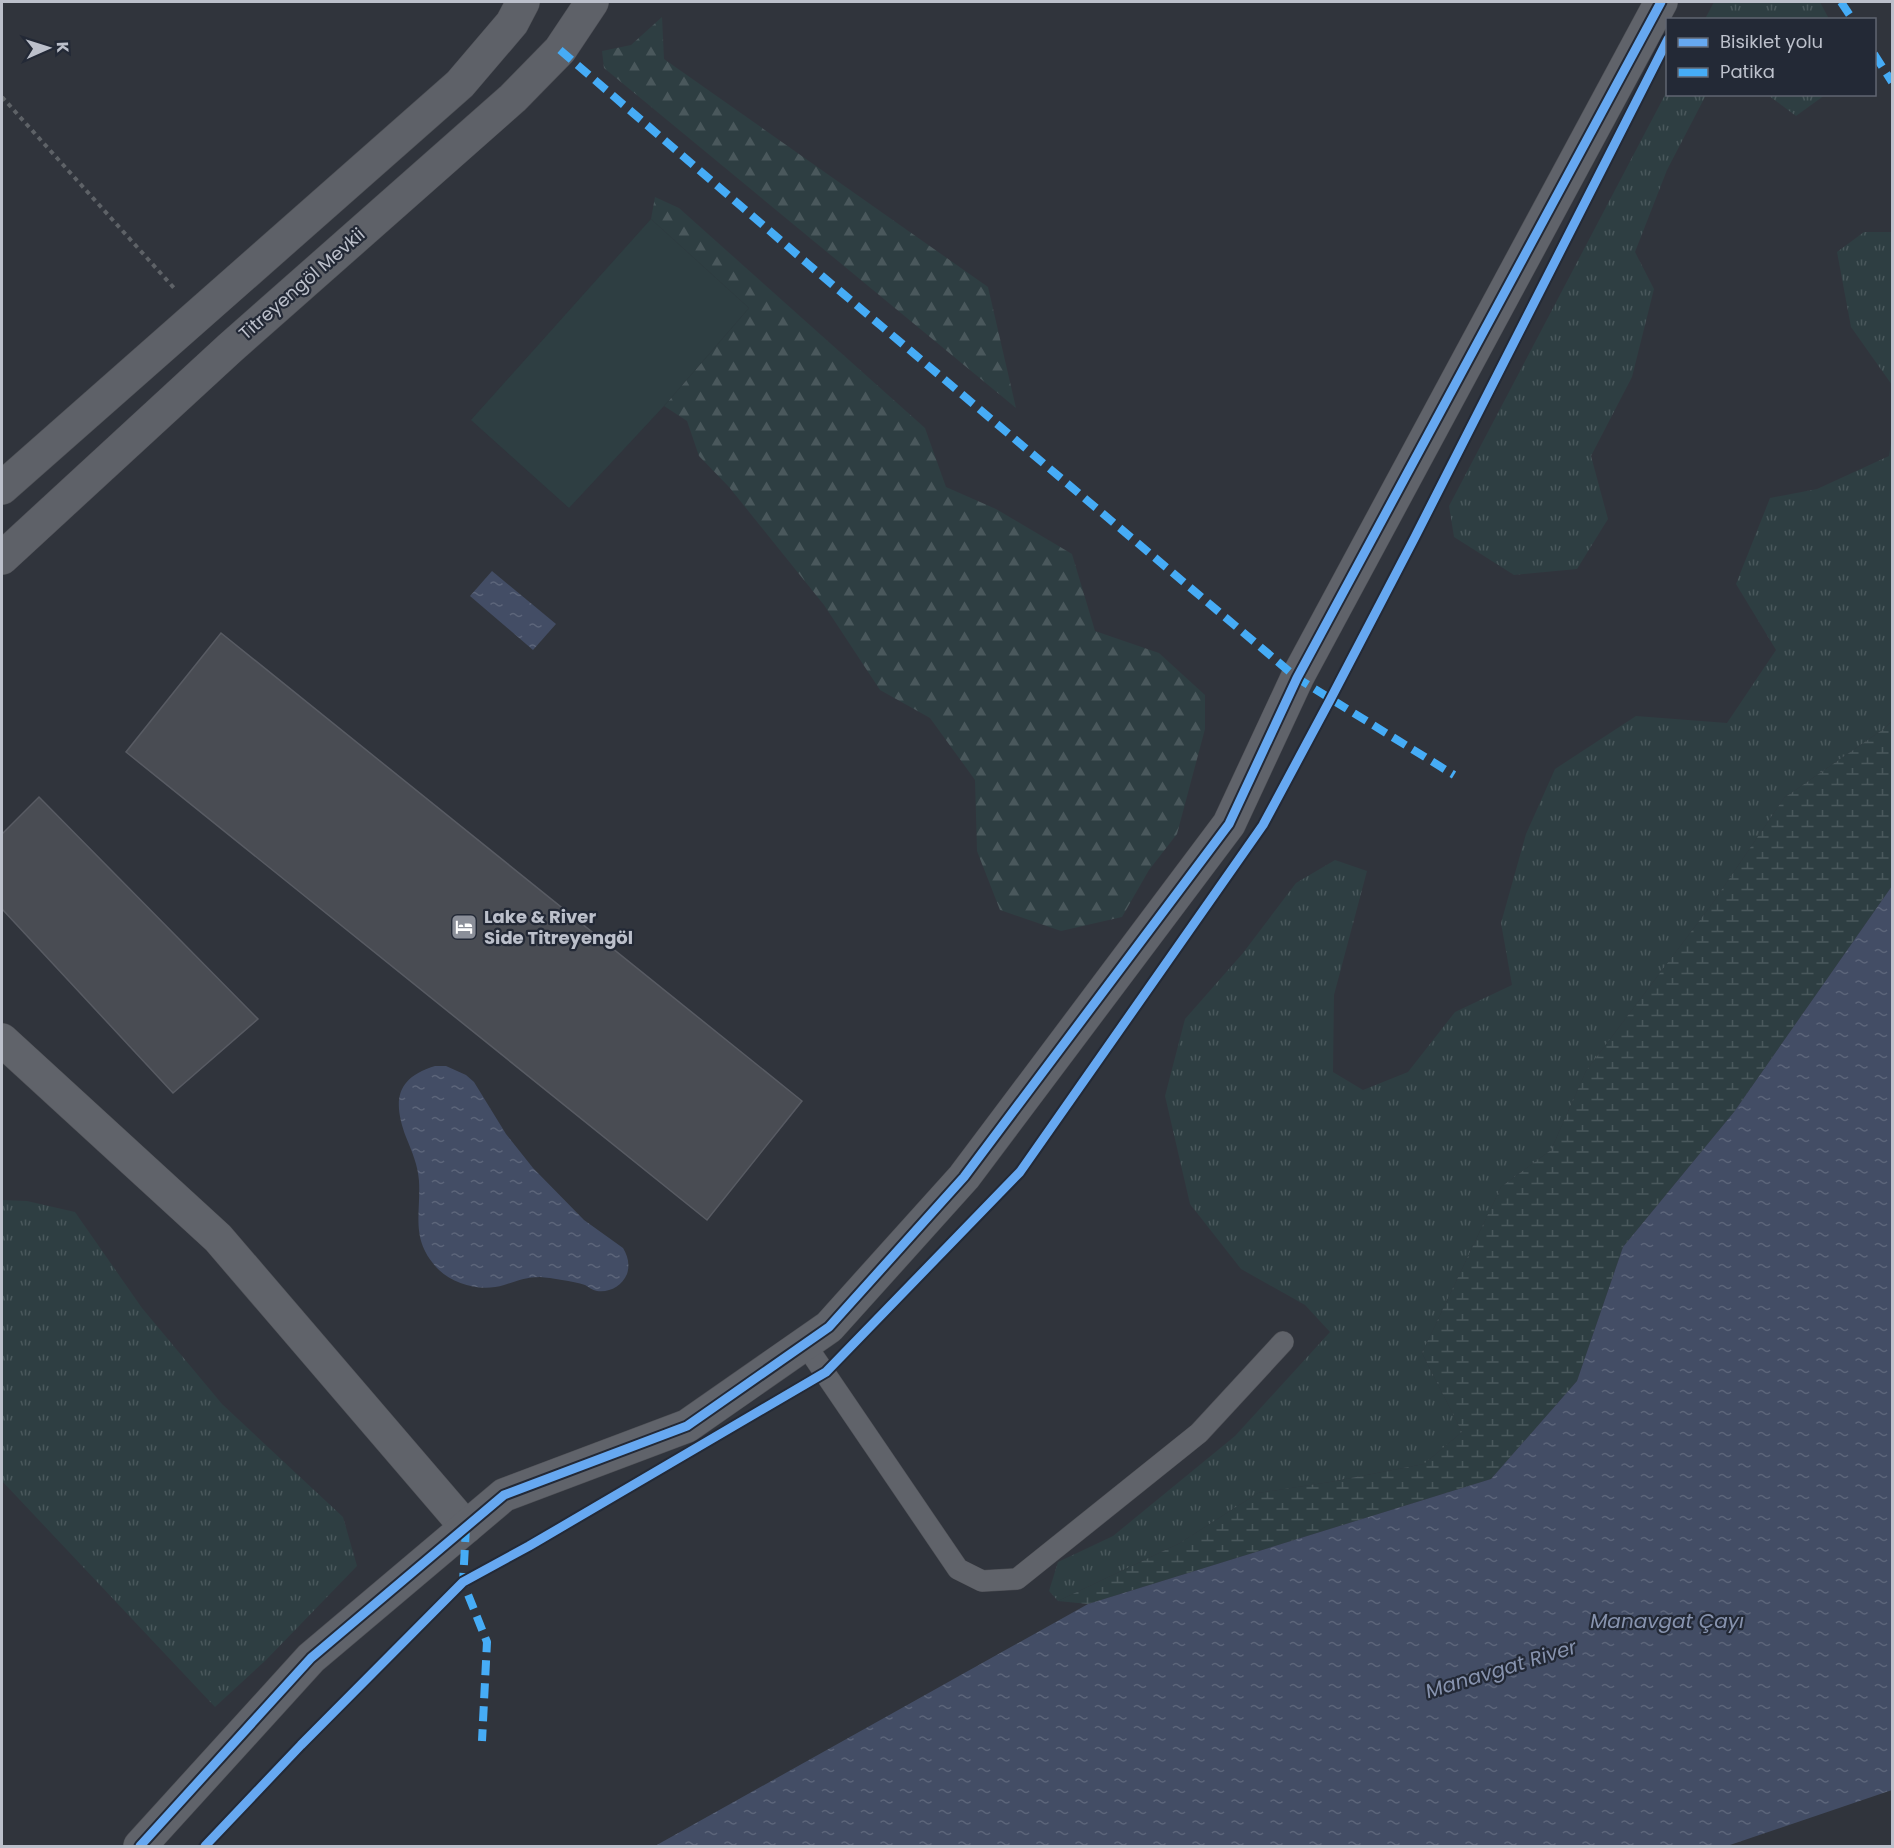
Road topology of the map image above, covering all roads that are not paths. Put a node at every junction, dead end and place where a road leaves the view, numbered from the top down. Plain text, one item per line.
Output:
1 (523, 2) edge
2 (592, 2) edge
3 (1661, 2) edge
4 (2, 488) edge
5 (2, 558) edge
6 (2, 1040) edge
7 (1283, 1342) dead end
8 (806, 1344) junction
9 (466, 1527) junction
10 (140, 1846) edge

1 - 4 street
2 - 5 street, Titreyengöl Mevkii
3 - 8 street
6 - 9 street
7 - 8 lane
8 - 9 street
9 - 10 street

